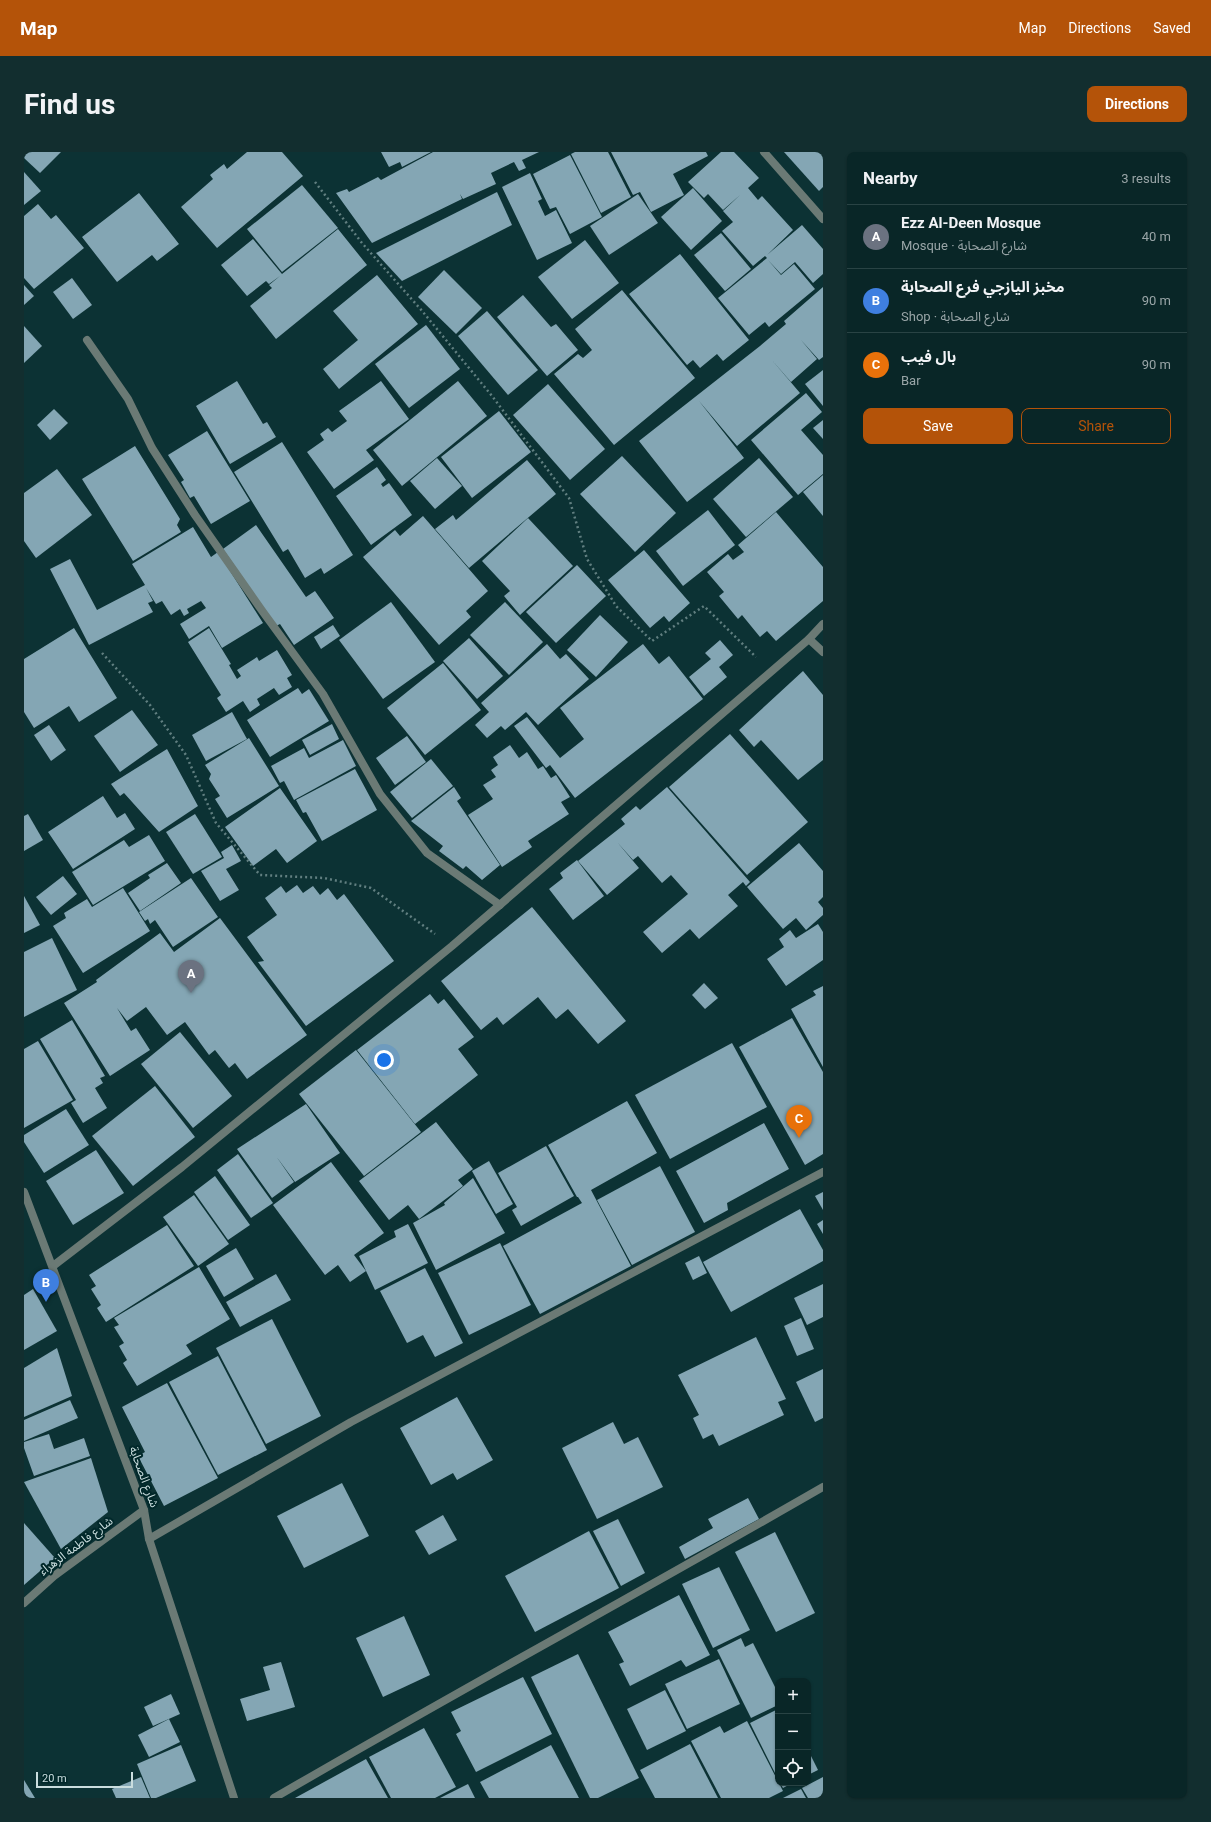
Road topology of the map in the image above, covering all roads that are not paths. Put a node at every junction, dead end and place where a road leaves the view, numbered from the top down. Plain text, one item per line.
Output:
1 (764, 152) edge
2 (823, 219) edge
3 (86, 340) dead end
4 (823, 624) edge
5 (809, 639) junction
6 (823, 652) edge
7 (500, 905) junction
8 (823, 1172) edge
9 (24, 1192) edge
10 (53, 1266) junction
11 (823, 1487) edge
12 (144, 1510) junction
13 (150, 1539) junction
14 (24, 1603) edge
15 (234, 1798) edge
16 (274, 1798) edge

1 - 2 street
3 - 7 street
4 - 5 street
5 - 6 street
5 - 7 street
7 - 10 street
8 - 13 street
9 - 10 street, شارع الصحابة
10 - 12 street, شارع الصحابة
11 - 16 street
12 - 13 street, شارع الصحابة
12 - 14 street, شارع فاطمة الزهراء
13 - 15 street, شارع الصحابة

